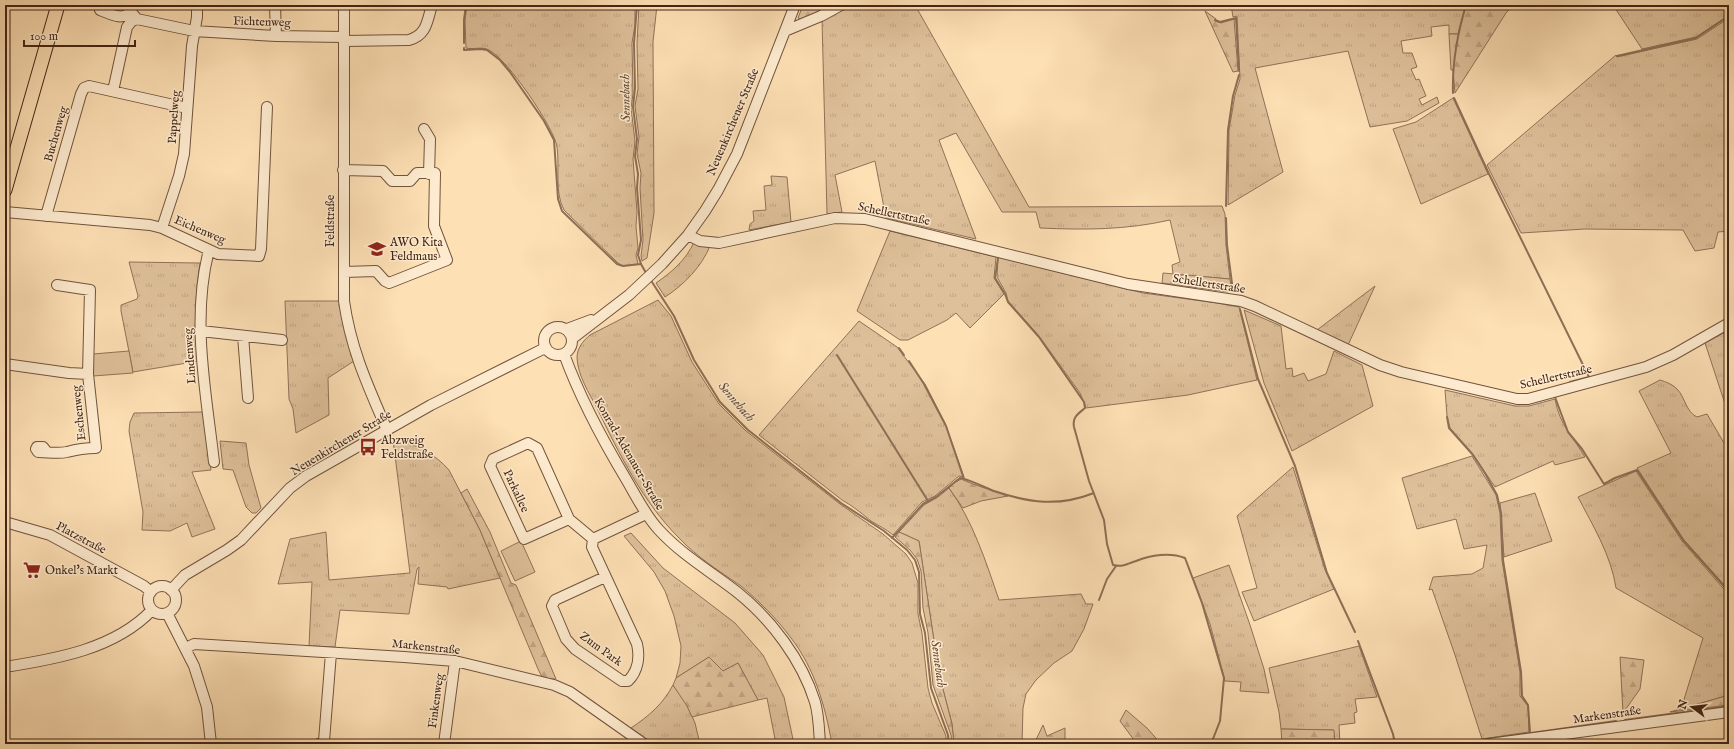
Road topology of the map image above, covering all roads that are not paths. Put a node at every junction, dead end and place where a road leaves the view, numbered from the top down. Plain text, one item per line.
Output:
1 (58, 5) edge
2 (197, 5) edge
3 (275, 5) edge
4 (344, 5) edge
5 (432, 5) edge
6 (795, 5) edge
7 (841, 5) edge
8 (100, 10) dead end
9 (133, 13) edge
10 (194, 31) junction
11 (785, 31) junction
12 (276, 36) junction
13 (344, 39) junction
14 (114, 91) junction
15 (267, 107) dead end
16 (188, 108) junction
17 (424, 129) dead end
18 (344, 170) junction
19 (429, 174) junction
20 (5, 190) edge
21 (5, 212) edge
22 (46, 216) junction
23 (162, 228) junction
24 (688, 235) junction
25 (209, 250) junction
26 (344, 272) junction
27 (57, 285) dead end
28 (612, 308) junction
29 (1729, 323) edge
30 (567, 329) junction
31 (201, 331) junction
32 (243, 336) junction
33 (573, 338) junction
34 (282, 340) dead end
35 (545, 348) junction
36 (564, 354) junction
37 (5, 364) edge
38 (88, 374) junction
39 (248, 398) dead end
40 (387, 430) junction
41 (47, 452) dead end
42 (214, 462) dead end
43 (646, 514) junction
44 (569, 519) junction
45 (5, 522) edge
46 (16, 526) junction
47 (5, 529) edge
48 (593, 539) junction
49 (605, 577) junction
50 (171, 590) junction
51 (151, 592) junction
52 (152, 610) junction
53 (167, 613) junction
54 (186, 648) junction
55 (330, 653) junction
56 (455, 661) junction
57 (5, 667) edge
58 (1729, 712) edge
59 (324, 743) edge
60 (211, 744) edge
61 (444, 744) edge
62 (644, 744) edge
63 (820, 744) edge
64 (1489, 744) edge

1 - 20 main road
2 - 10 street, Pappelweg
3 - 12 street
4 - 13 street, Feldstraße
5 - 13 street, Fichtenweg
6 - 11 street, Neuenkirchener Straße
7 - 11 street
8 - 9 street, Fichtenweg
9 - 10 street, Fichtenweg
9 - 14 street
10 - 12 street, Fichtenweg
10 - 16 street, Pappelweg
11 - 24 street, Neuenkirchener Straße
12 - 13 street, Fichtenweg
13 - 18 street, Feldstraße
14 - 16 street, Buchenweg
14 - 22 street, Buchenweg
15 - 25 street, Eichenweg
16 - 23 street, Pappelweg
17 - 19 street
18 - 19 street
18 - 26 street, Feldstraße
19 - 26 street
21 - 22 street, Eichenweg
22 - 23 street, Eichenweg
23 - 25 street, Eichenweg
24 - 28 street, Neuenkirchener Straße
24 - 29 street, Schellertstraße
25 - 31 street, Lindenweg
26 - 40 street, Feldstraße
27 - 38 street, Eschenweg
28 - 30 street, Neuenkirchener Straße
28 - 33 street, Neuenkirchener Straße
30 - 33 street
30 - 35 street
31 - 32 street
31 - 42 street, Lindenweg
32 - 34 street
32 - 39 street
33 - 36 street
35 - 36 street
35 - 40 street, Neuenkirchener Straße
36 - 43 street, Konrad-Adenauer-Straße
37 - 38 street, Eschenweg
38 - 41 street, Eschenweg
40 - 50 street, Neuenkirchener Straße
43 - 48 street
43 - 63 street, Konrad-Adenauer-Straße
44 - 44 street, Parkallee
44 - 48 street, Parkallee
45 - 46 street, Platzstraße
46 - 47 street
46 - 51 street, Platzstraße
48 - 49 street, Zum Park
49 - 49 street, Zum Park
50 - 51 street
50 - 53 street
51 - 52 street
52 - 53 street
52 - 57 street
53 - 54 street
54 - 55 street, Markenstraße
54 - 60 street
55 - 56 street, Markenstraße
55 - 59 street
56 - 61 street, Finkenweg
56 - 62 street, Markenstraße
58 - 64 street, Markenstraße

